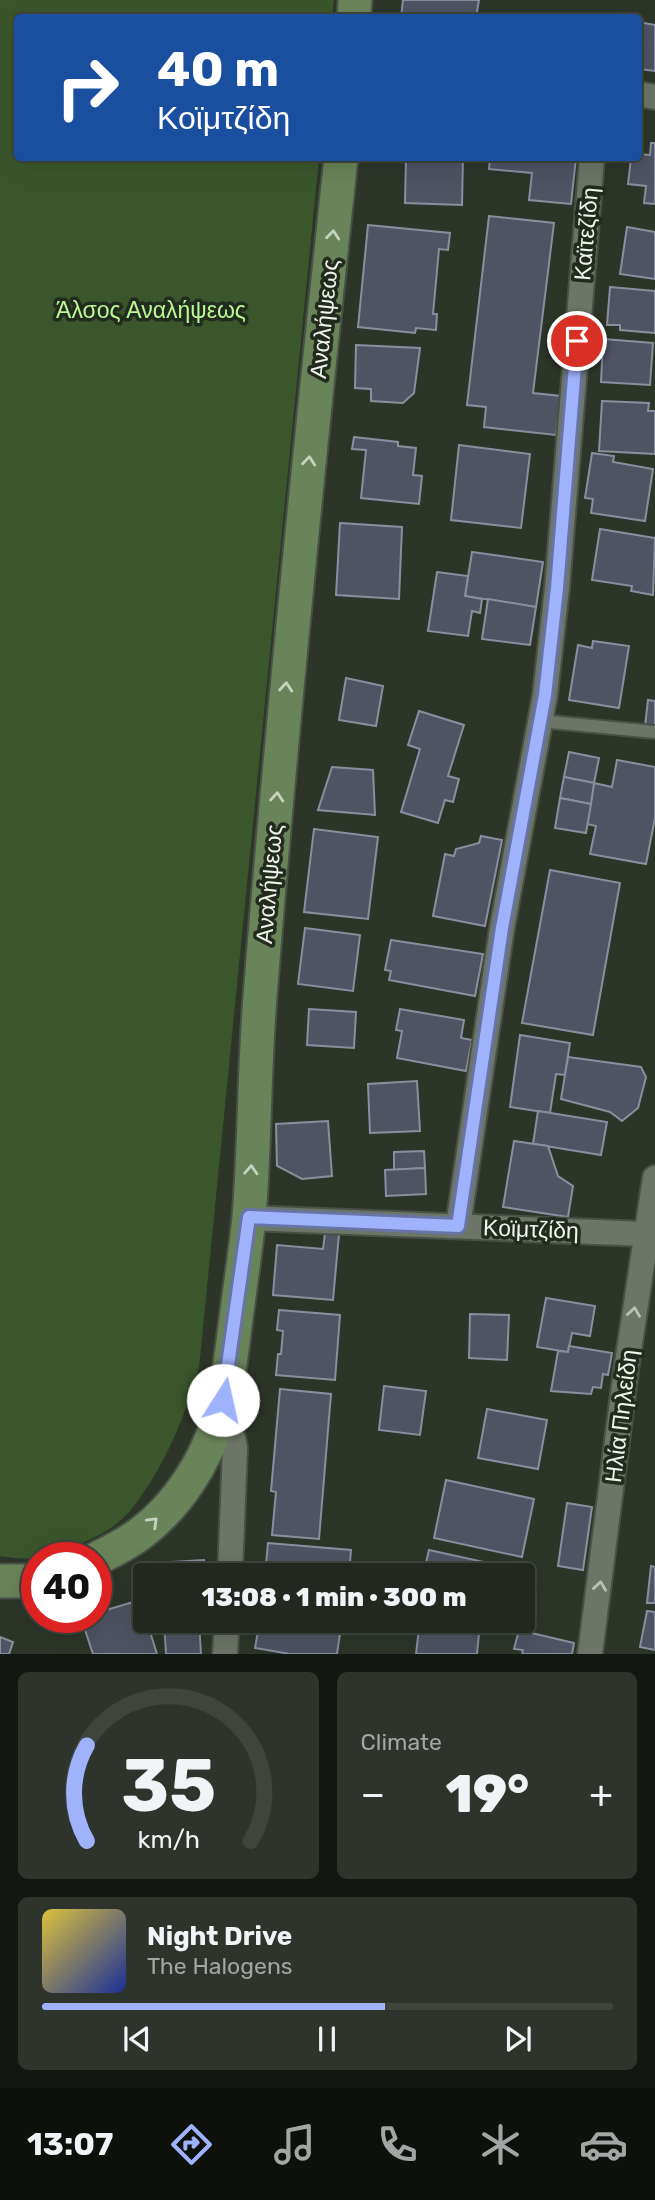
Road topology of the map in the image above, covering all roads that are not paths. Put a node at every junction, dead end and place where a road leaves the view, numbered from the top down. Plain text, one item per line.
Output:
1 (341, 161) edge
2 (592, 161) edge
3 (540, 721) junction
4 (655, 732) edge
5 (655, 1178) edge
6 (249, 1217) junction
7 (458, 1226) junction
8 (646, 1234) junction
9 (216, 1428) junction
10 (112, 1550) edge
11 (231, 1563) edge
12 (0, 1581) edge
13 (21, 1581) edge
14 (226, 1633) edge
15 (225, 1654) edge
16 (590, 1654) edge

6 -> 1 street, Αναλήψεως
2 - 3 street, Καϊτεζίδη
3 - 4 lane
3 - 7 street, Καϊτεζίδη
5 - 8 street, Ηλία Πηλείδη
6 - 7 street, Κοϊμτζίδη
6 - 9 street, Αναλήψεως
7 - 8 street, Κοϊμτζίδη
16 -> 8 street, Ηλία Πηλείδη
10 -> 9 street, Αναλήψεως
9 - 11 street
12 - 13 street
14 - 15 street

